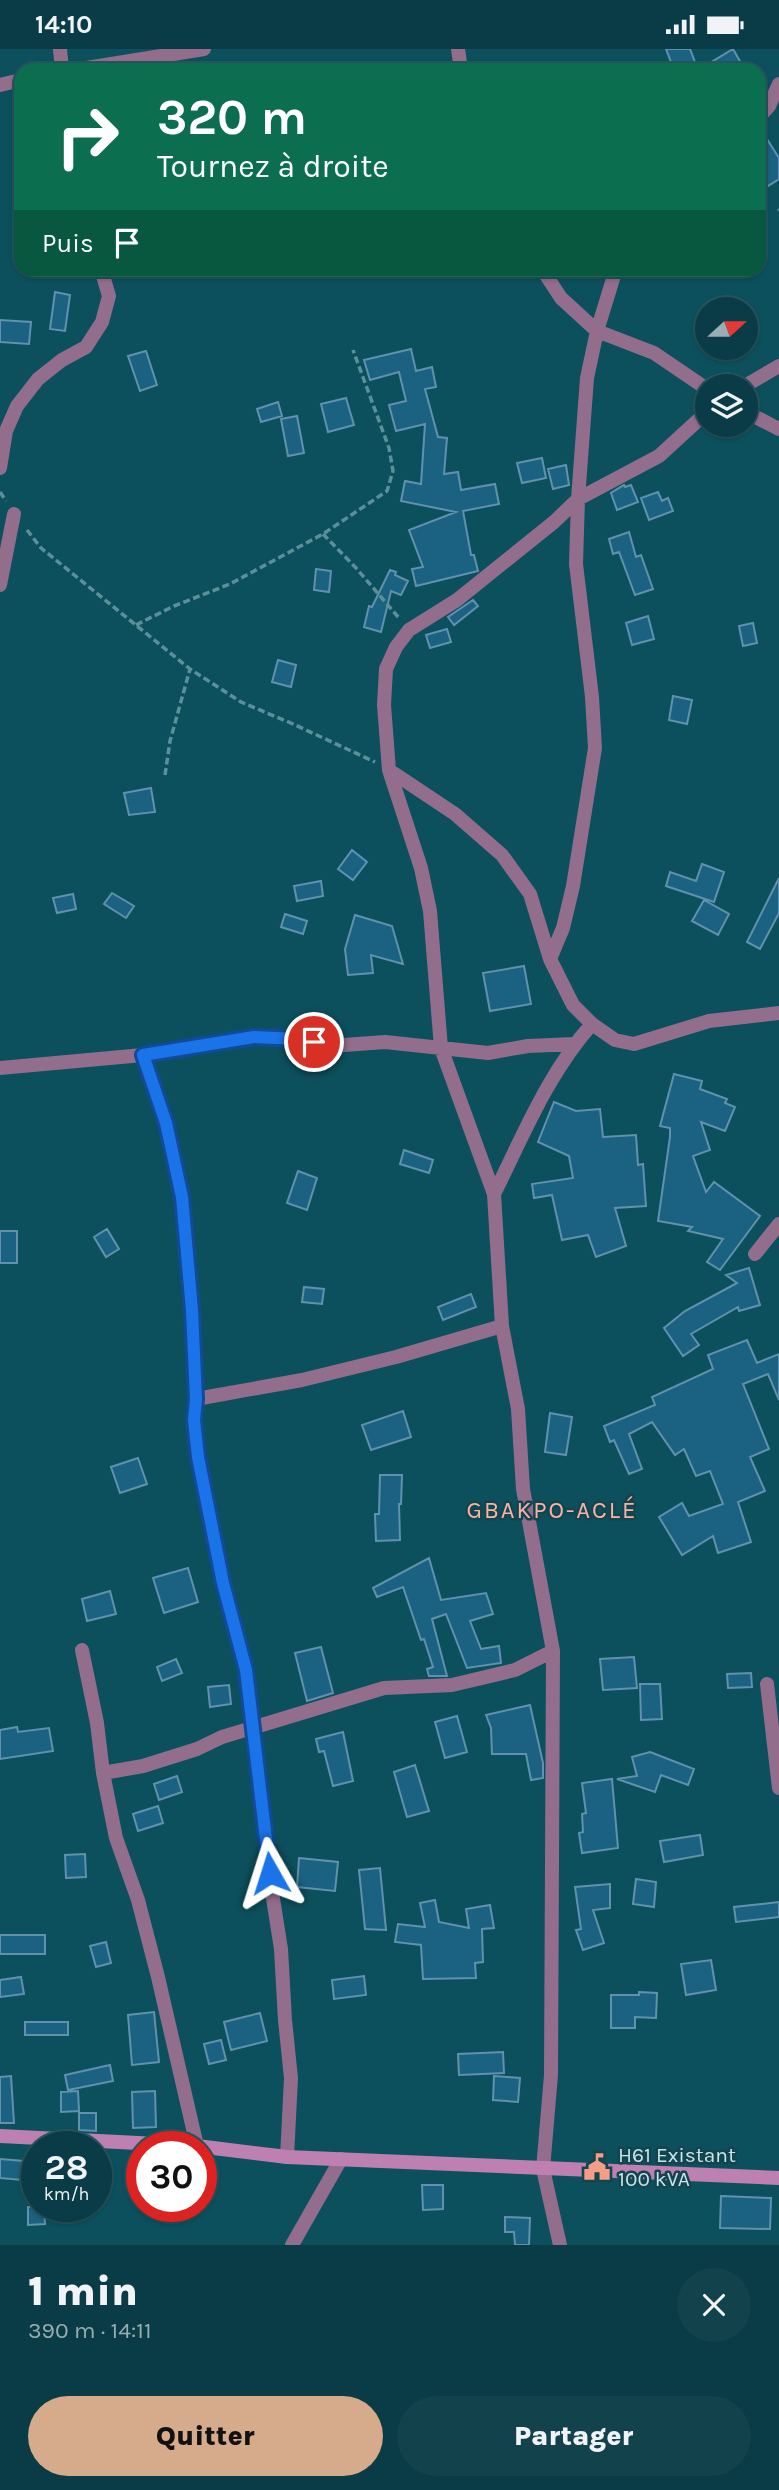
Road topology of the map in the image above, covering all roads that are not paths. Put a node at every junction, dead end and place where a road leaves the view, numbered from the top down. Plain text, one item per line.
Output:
1 (204, 49) edge
2 (117, 63) edge
3 (779, 85) edge
4 (766, 109) edge
5 (104, 277) edge
6 (547, 277) edge
7 (614, 277) edge
8 (597, 331) junction
9 (779, 366) edge
10 (758, 378) edge
11 (695, 381) edge
12 (758, 418) edge
13 (695, 423) edge
14 (779, 429) edge
15 (0, 468) edge
16 (578, 499) junction
17 (14, 513) road end
18 (0, 585) edge
19 (389, 770) junction
20 (550, 959) junction
21 (779, 1013) edge
22 (592, 1024) junction
23 (574, 1044) junction
24 (441, 1048) junction
25 (143, 1055) junction
26 (0, 1068) edge
27 (494, 1194) junction
28 (779, 1224) edge
29 (755, 1254) dead end
30 (502, 1326) junction
31 (196, 1399) junction
32 (82, 1650) dead end
33 (553, 1651) junction
34 (767, 1684) dead end
35 (253, 1728) junction
36 (103, 1773) junction
37 (779, 1788) edge
38 (194, 2131) edge
39 (0, 2136) edge
40 (126, 2142) edge
41 (217, 2148) edge
42 (287, 2157) junction
43 (341, 2159) junction
44 (543, 2169) junction
45 (779, 2178) edge
46 (292, 2245) edge
47 (560, 2245) edge

1 - 2 street
3 - 4 street
5 - 15 street
6 - 8 street
7 - 8 street
8 - 11 street
8 - 16 street
9 - 10 street
12 - 14 street
13 - 16 street
16 - 19 street
16 - 20 street
17 - 18 street
19 - 20 street
19 - 24 street
20 - 22 street
21 - 22 street
22 - 23 street
23 - 24 street
23 - 27 street
24 - 25 street
24 - 27 street
25 - 26 street
25 - 31 street
27 - 30 street
28 - 29 street
30 - 31 street
30 - 33 street
31 - 35 street
32 - 36 street
33 - 35 street
33 - 44 street
34 - 37 street
35 - 36 street
35 - 42 street
36 - 38 street
39 - 40 street
41 - 42 street
42 - 43 street
43 - 44 street
43 - 46 street
44 - 45 street
44 - 47 street

